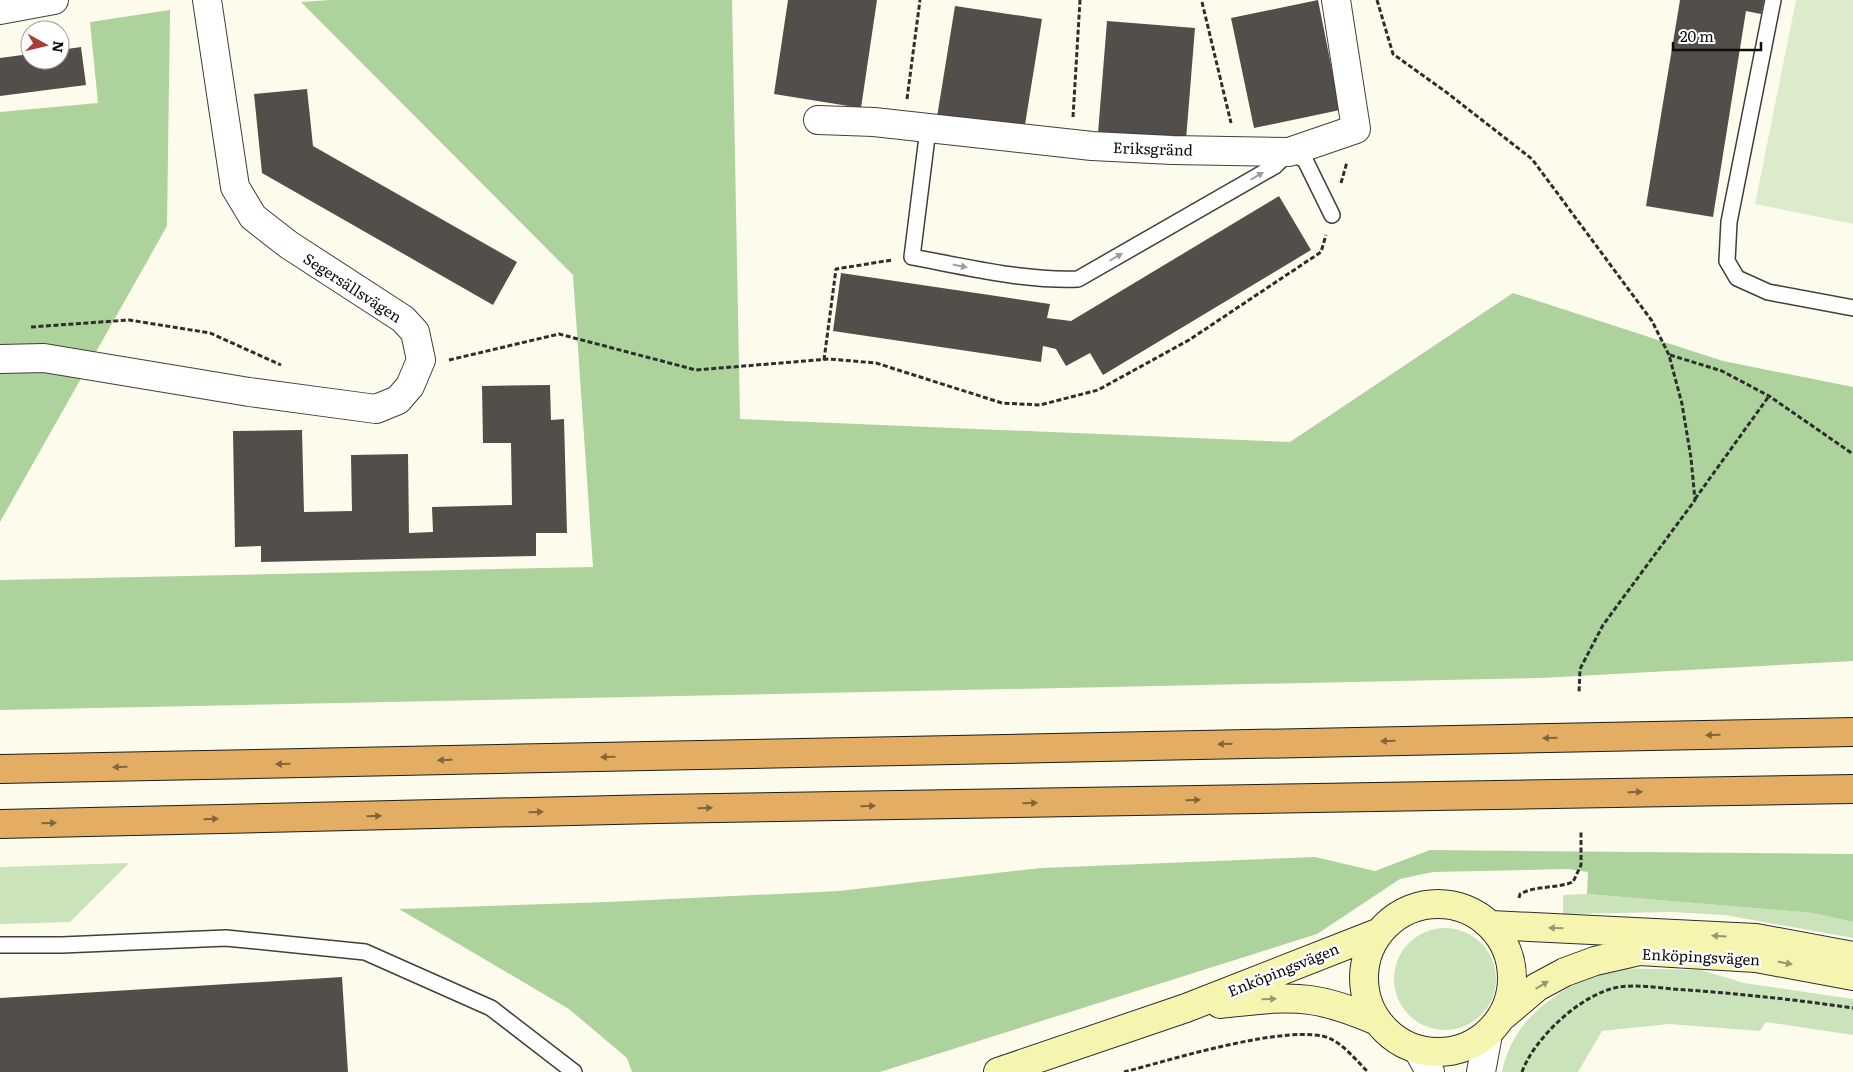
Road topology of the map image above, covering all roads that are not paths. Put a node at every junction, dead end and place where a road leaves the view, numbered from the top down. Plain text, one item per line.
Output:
1 (54, 0) edge
2 (207, 0) edge
3 (1336, 0) edge
4 (1773, 0) edge
5 (0, 10) edge
6 (818, 120) dead end
7 (916, 127) junction
8 (1289, 152) junction
9 (1332, 215) road end
10 (1853, 308) edge
11 (0, 359) edge
12 (1853, 720) edge
13 (1853, 732) edge
14 (1761, 734) junction
15 (0, 769) edge
16 (1853, 789) edge
17 (1745, 790) junction
18 (1853, 806) edge
19 (0, 824) edge
20 (1491, 925) junction
21 (1380, 932) junction
22 (0, 945) edge
23 (1853, 956) edge
24 (1853, 976) edge
25 (1186, 1008) junction
26 (1377, 1021) junction
27 (1496, 1025) junction
28 (1424, 1061) edge
29 (574, 1072) edge
30 (998, 1072) edge
31 (1481, 1072) edge

1 - 5 street
2 - 11 street, Segersällsvägen
3 - 8 street, Eriksgränd
4 - 10 lane
6 - 7 street, Eriksgränd
7 - 8 street, Eriksgränd
7 -> 8 lane
8 - 9 lane
12 - 14 highway
13 - 14 highway
14 -> 15 highway
16 - 17 highway
17 - 18 highway
19 -> 17 highway
20 - 21 street
23 -> 20 street, Enköpingsvägen
20 - 27 street
21 - 25 street, Enköpingsvägen
21 - 26 street
22 - 29 lane
27 -> 24 street, Enköpingsvägen
25 -> 26 street, Enköpingsvägen
25 - 30 street, Enköpingsvägen
26 - 28 street
27 - 28 street
27 - 31 street

